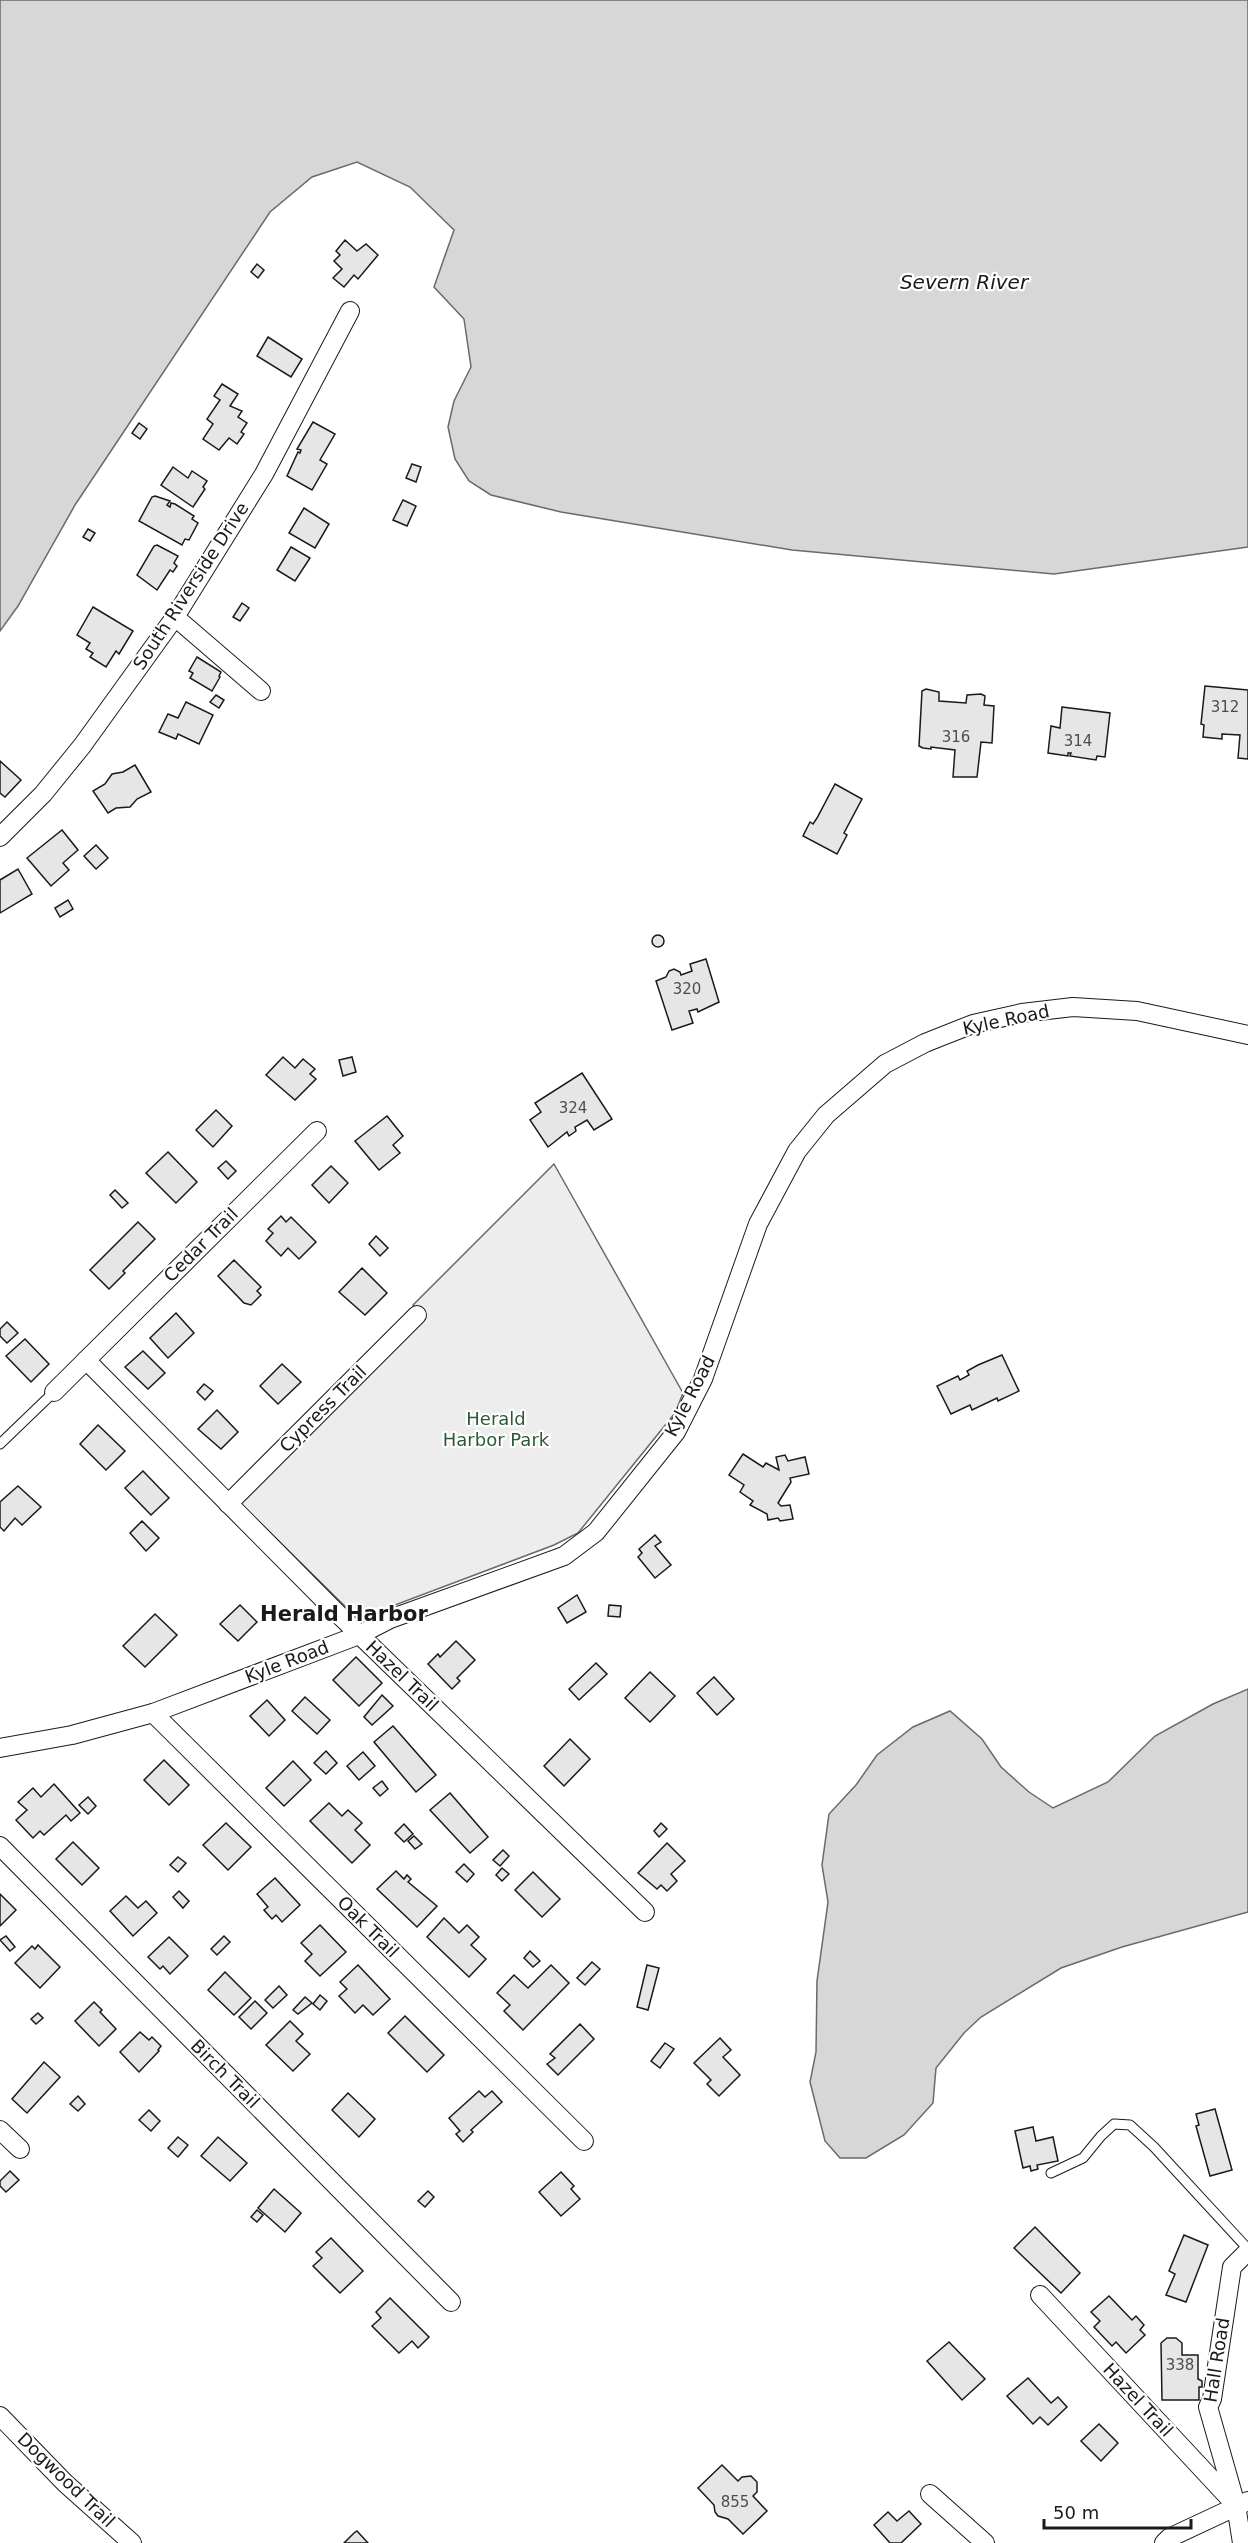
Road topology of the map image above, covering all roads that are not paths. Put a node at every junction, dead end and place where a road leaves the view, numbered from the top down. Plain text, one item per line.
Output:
1 (350, 311) dead end
2 (175, 616) junction
3 (261, 691) dead end
4 (0, 837) edge
5 (1248, 1035) edge
6 (317, 1131) dead end
7 (417, 1315) dead end
8 (86, 1360) junction
9 (54, 1392) joint
10 (0, 1444) edge
11 (228, 1504) junction
12 (359, 1635) junction
13 (153, 1713) junction
14 (0, 1748) edge
15 (0, 1846) edge
16 (645, 1912) dead end
17 (0, 2130) edge
18 (584, 2141) dead end
19 (20, 2149) dead end
20 (1051, 2173) dead end
21 (1248, 2250) edge
22 (1040, 2295) dead end
23 (451, 2302) dead end
24 (0, 2416) edge
25 (930, 2494) dead end
26 (1242, 2503) edge
27 (132, 2543) edge
28 (985, 2543) edge
29 (1164, 2543) edge
30 (1242, 2543) edge

1 - 2 street, South Riverside Drive
2 - 3 street
2 - 4 street, South Riverside Drive
5 - 12 street, Kyle Road
6 - 8 street, Cedar Trail
7 - 11 street, Cypress Trail
8 - 9 street, Cedar Trail
8 - 11 street, Hazel Trail
9 - 10 lane
11 - 12 street, Hazel Trail
12 - 13 street, Kyle Road
12 - 16 street, Hazel Trail
13 - 14 street, Kyle Road
13 - 18 street, Oak Trail
15 - 23 street, Birch Trail
17 - 19 street
20 - 21 lane
21 - 26 street, Hall Road
22 - 26 street, Hazel Trail
24 - 27 street, Dogwood Trail
25 - 28 street
26 - 29 street
26 - 30 street, Hall Road

